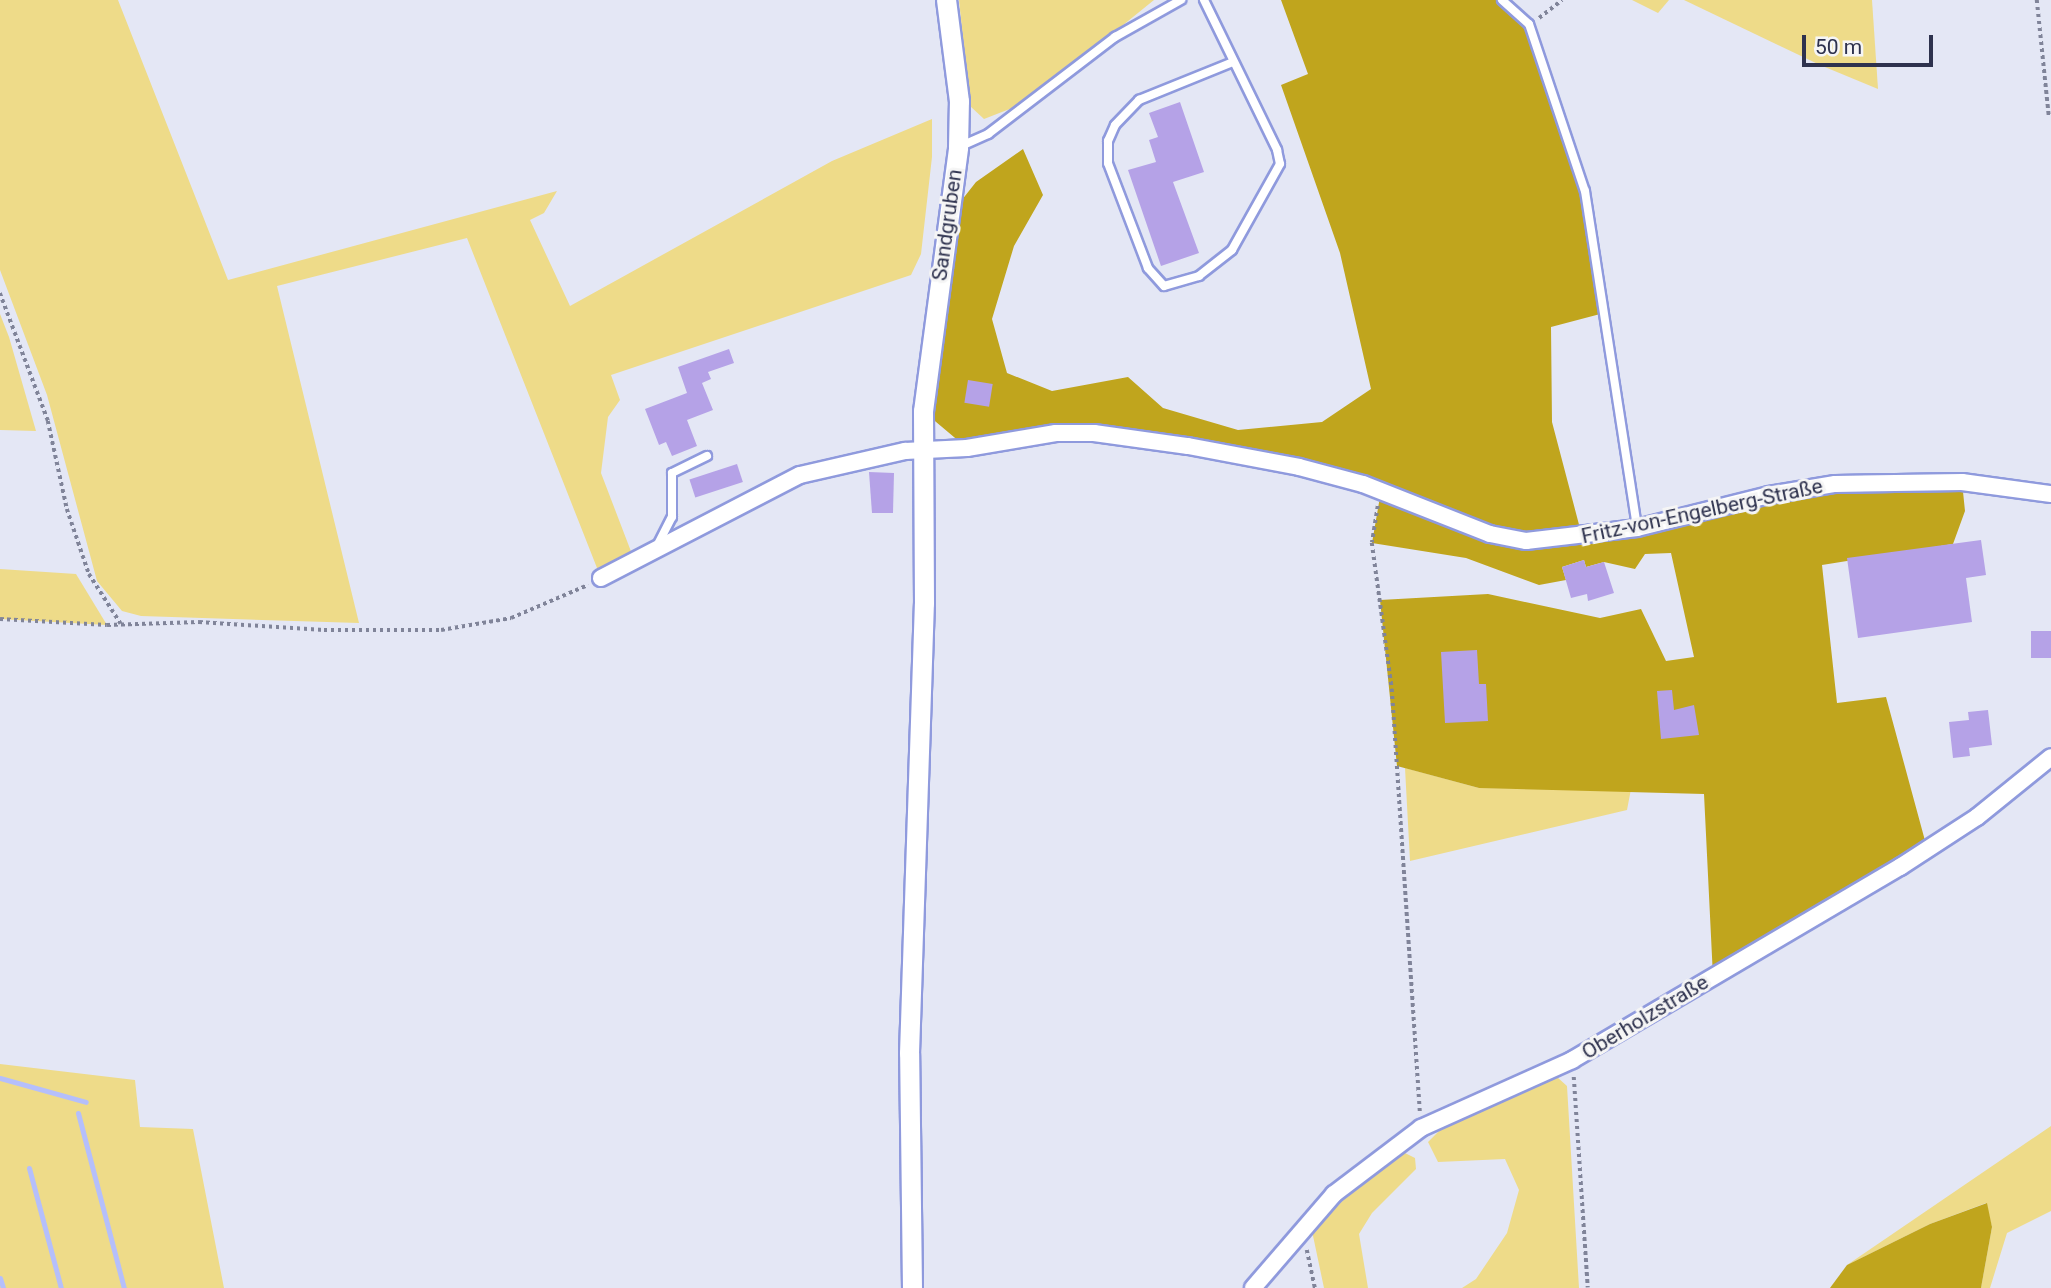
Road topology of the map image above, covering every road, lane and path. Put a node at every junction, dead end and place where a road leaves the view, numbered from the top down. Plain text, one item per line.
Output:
1 (946, 0) edge
2 (1181, 0) edge
3 (1204, 0) edge
4 (1502, 0) edge
5 (1562, 0) edge
6 (2037, 0) edge
7 (1529, 24) junction
8 (1233, 62) junction
9 (2049, 117) dead end
10 (958, 147) junction
11 (0, 293) edge
12 (923, 450) junction
13 (707, 456) dead end
14 (1381, 491) junction
15 (2051, 494) edge
16 (1637, 528) junction
17 (656, 549) junction
18 (601, 578) joint
19 (0, 618) edge
20 (121, 624) junction
21 (2051, 757) edge
22 (1572, 1060) junction
23 (1421, 1128) junction
24 (1302, 1231) junction
25 (912, 1288) edge
26 (1253, 1288) edge
27 (1315, 1288) edge
28 (1588, 1288) edge

1 - 10 street, Sandgruben
2 - 10 lane
3 - 8 lane
4 - 7 lane
5 - 7 path
6 - 9 path
7 - 16 lane
8 - 8 lane
10 - 12 street, Sandgruben
11 - 20 path
12 - 14 street, Fritz-von-Engelberg-Straße
12 - 17 street
12 - 25 street, Sandgruben
13 - 17 lane
14 - 16 street, Fritz-von-Engelberg-Straße
14 - 23 path
15 - 16 street, Fritz-von-Engelberg-Straße
17 - 18 street
18 - 20 path
19 - 20 path
21 - 22 street, Oberholzstraße
22 - 23 street, Oberholzstraße
22 - 28 path
23 - 24 street, Oberholzstraße
24 - 26 street, Oberholzstraße
24 - 27 path

